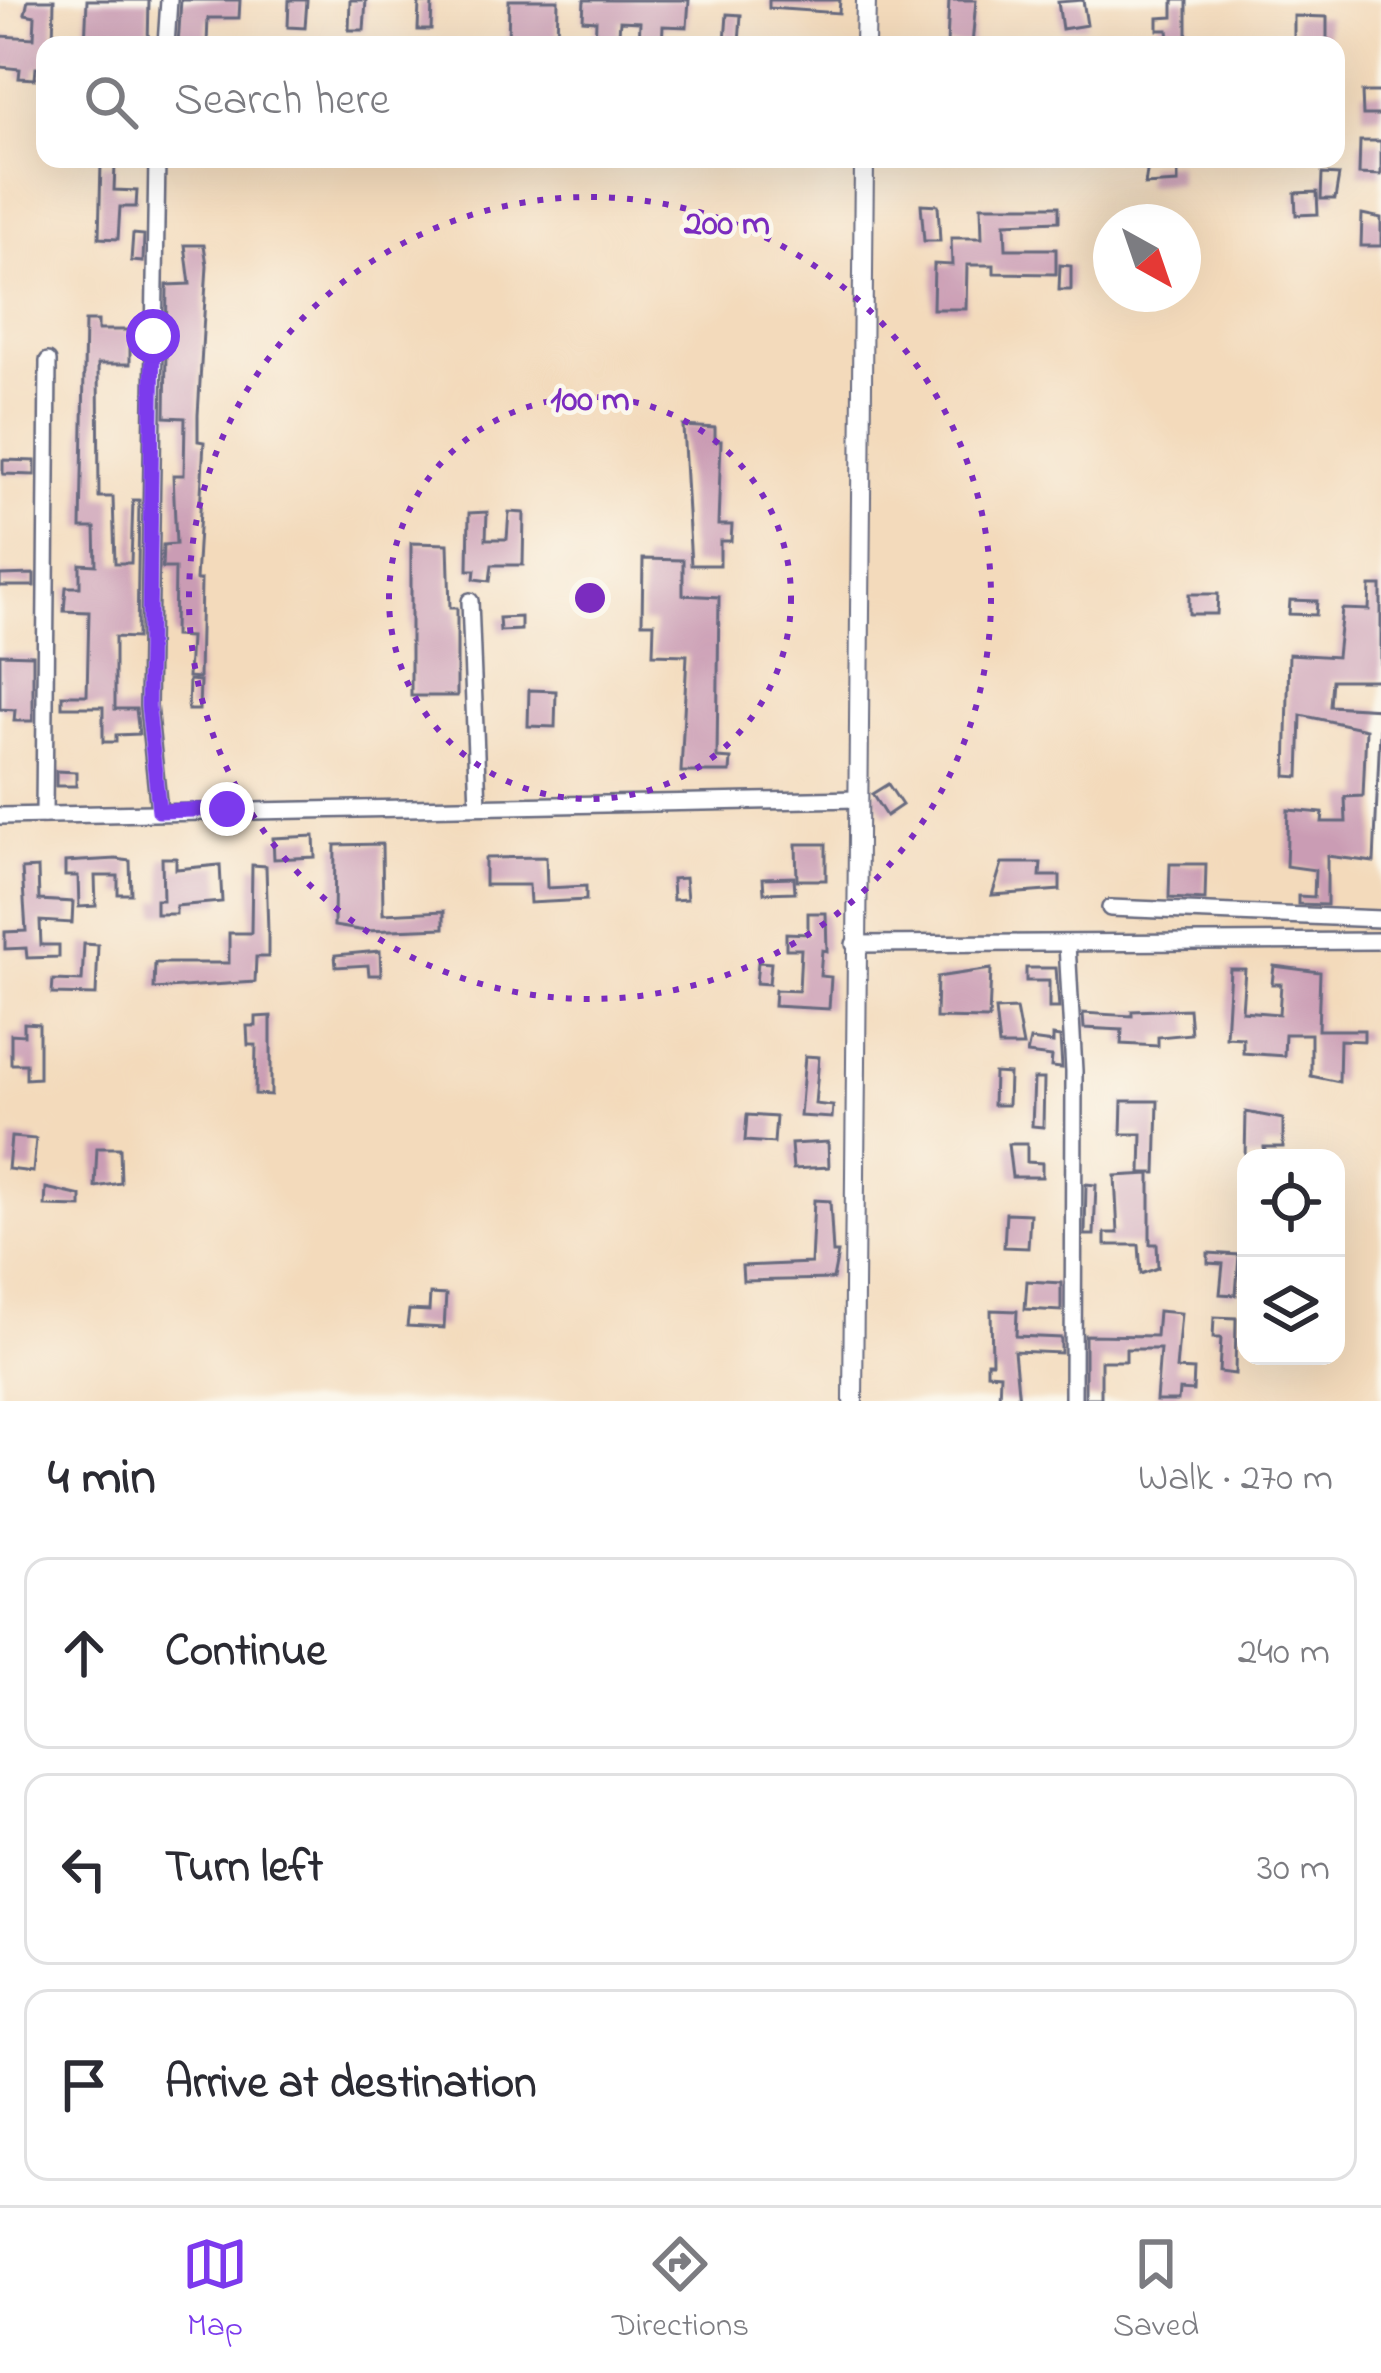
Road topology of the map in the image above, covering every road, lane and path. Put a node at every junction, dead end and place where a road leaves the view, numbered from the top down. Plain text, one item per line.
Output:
1 (169, 0) edge
2 (866, 0) edge
3 (167, 36) edge
4 (866, 36) edge
5 (156, 168) edge
6 (864, 168) edge
7 (48, 361) dead end
8 (470, 601) dead end
9 (858, 799) junction
10 (478, 806) junction
11 (159, 811) junction
12 (44, 815) junction
13 (0, 816) edge
14 (1110, 908) dead end
15 (1381, 919) edge
16 (1381, 941) edge
17 (854, 944) junction
18 (1067, 944) junction
19 (854, 1401) edge
20 (1073, 1401) edge

1 - 3 street
2 - 4 street
5 - 11 street
6 - 9 street
7 - 12 street
8 - 10 street
9 - 10 street
9 - 17 street
10 - 11 street
11 - 12 street
12 - 13 street
14 - 15 street
16 - 18 street
17 - 18 street
17 - 19 street
18 - 20 street

